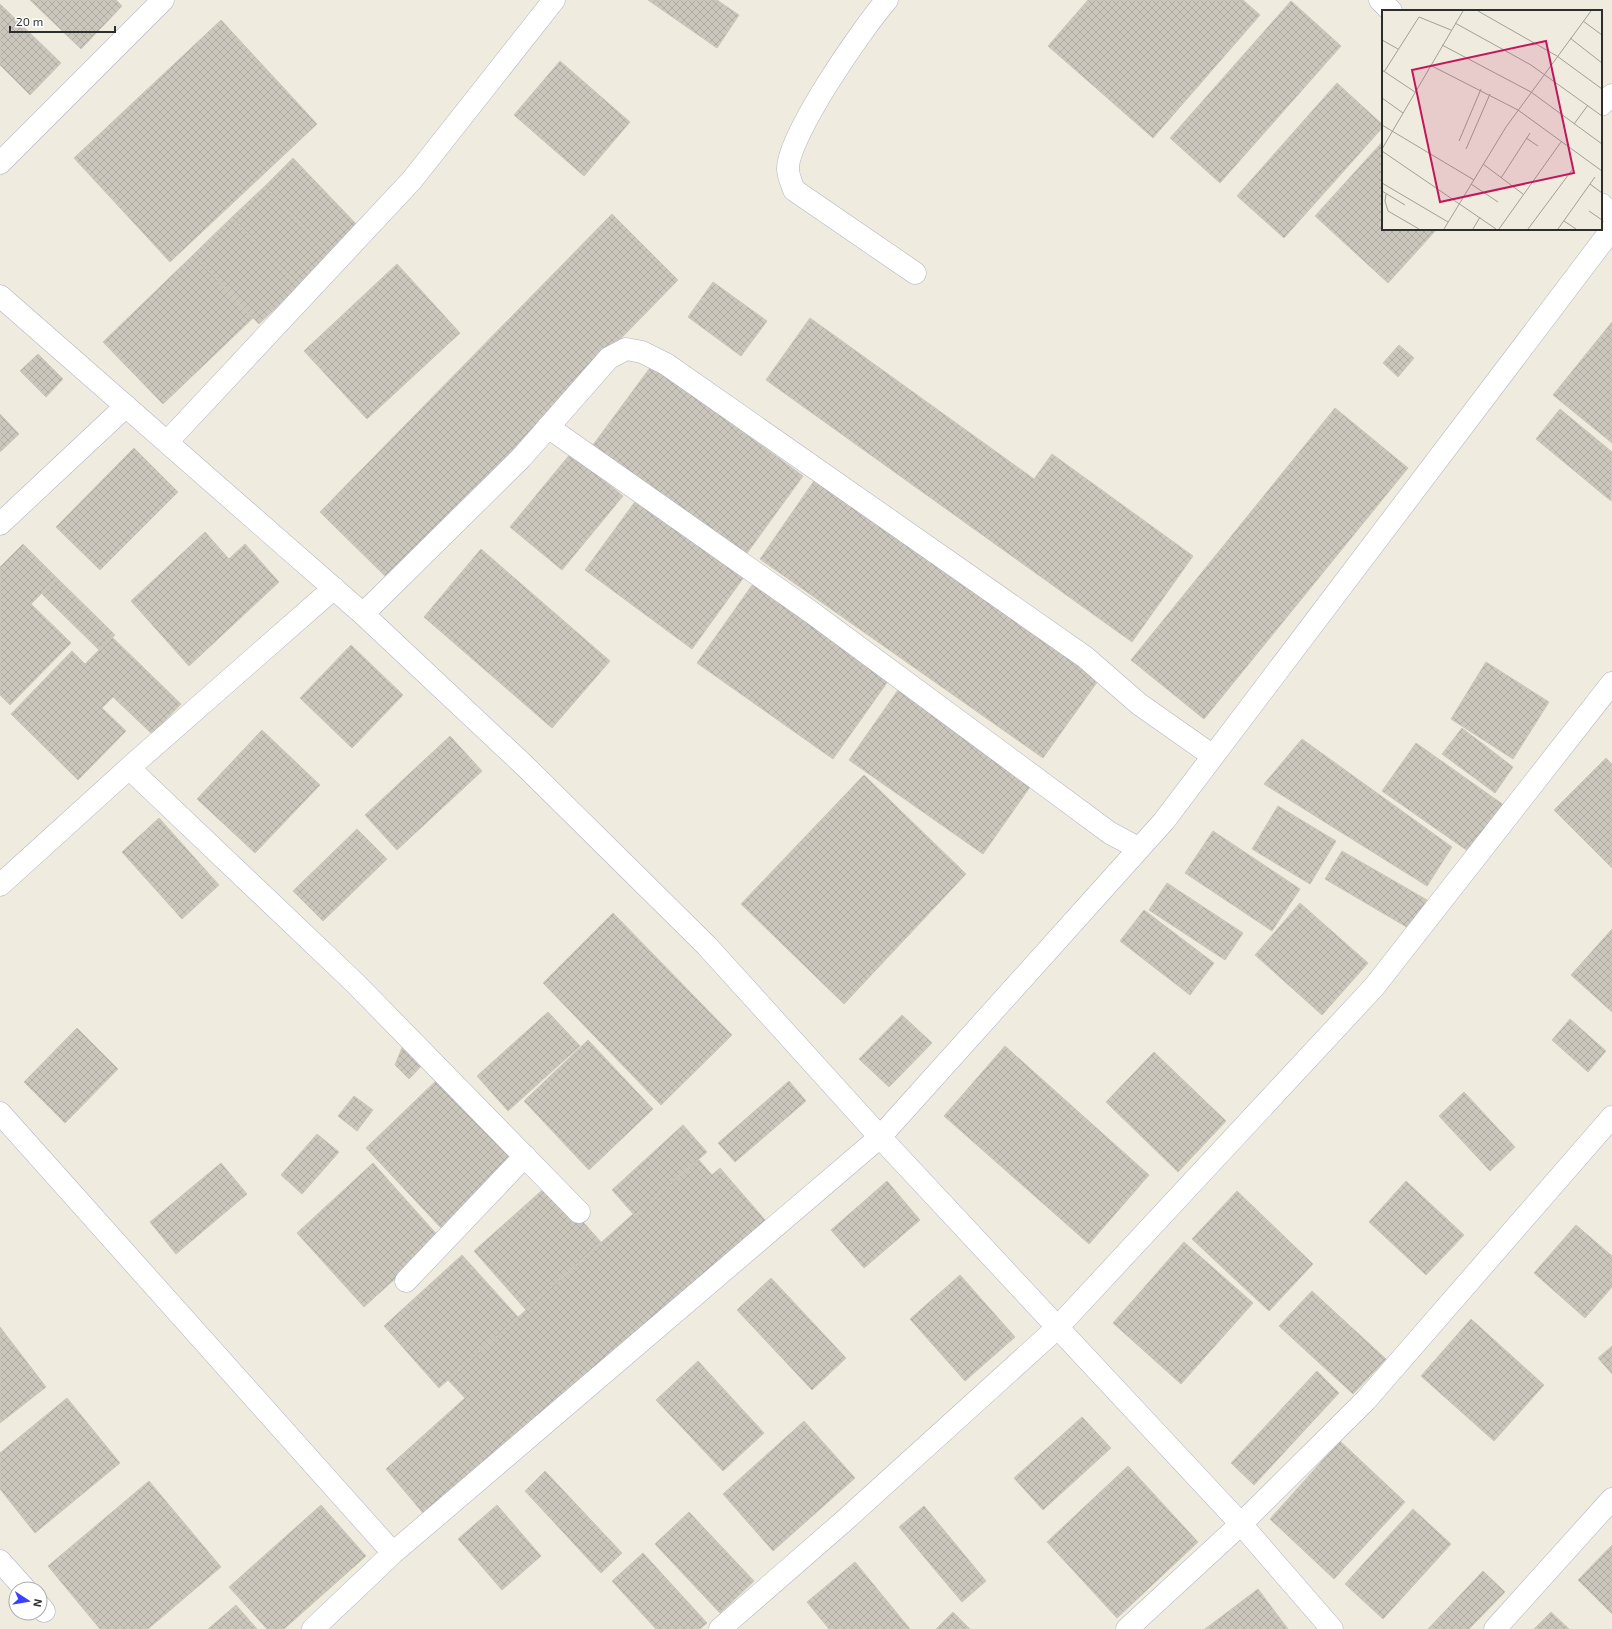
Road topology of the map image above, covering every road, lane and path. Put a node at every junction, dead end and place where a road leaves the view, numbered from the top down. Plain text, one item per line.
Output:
1 (163, 0) edge
2 (554, 0) edge
3 (887, 0) edge
4 (1380, 0) edge
5 (1390, 10) edge
6 (1612, 95) edge
7 (1602, 104) edge
8 (0, 163) edge
9 (1602, 205) edge
10 (1612, 214) edge
11 (1612, 229) edge
12 (915, 273) dead end
13 (0, 296) edge
14 (126, 406) junction
15 (548, 427) junction
16 (167, 442) junction
17 (0, 524) edge
18 (334, 588) junction
19 (363, 614) junction
20 (1612, 683) edge
21 (1212, 756) junction
22 (129, 768) junction
23 (1138, 848) junction
24 (0, 885) edge
25 (0, 1113) edge
26 (1612, 1117) edge
27 (880, 1137) junction
28 (525, 1156) junction
29 (578, 1212) dead end
30 (406, 1281) dead end
31 (1057, 1328) junction
32 (1612, 1499) edge
33 (1241, 1524) junction
34 (393, 1553) junction
35 (0, 1561) edge
36 (18, 1581) edge
37 (313, 1629) edge
38 (720, 1629) edge
39 (1128, 1629) edge
40 (1332, 1629) edge
41 (1495, 1629) edge

1 - 8 street
2 - 16 street
3 - 12 street
4 - 5 street
6 - 7 street
9 - 10 street
11 - 21 street
13 - 14 street
14 - 16 street
14 - 17 street
15 - 19 street
15 - 21 street
15 - 23 street
16 - 18 street
18 - 19 street
18 - 22 street
19 - 27 street
20 - 31 street
21 - 23 street
22 - 24 street
22 - 28 street
23 - 27 street
25 - 34 street
26 - 33 street
27 - 31 street
27 - 34 street
28 - 29 street
28 - 30 street
31 - 33 street
31 - 38 street
32 - 41 street
33 - 39 street
33 - 40 street
34 - 37 street
35 - 36 street

